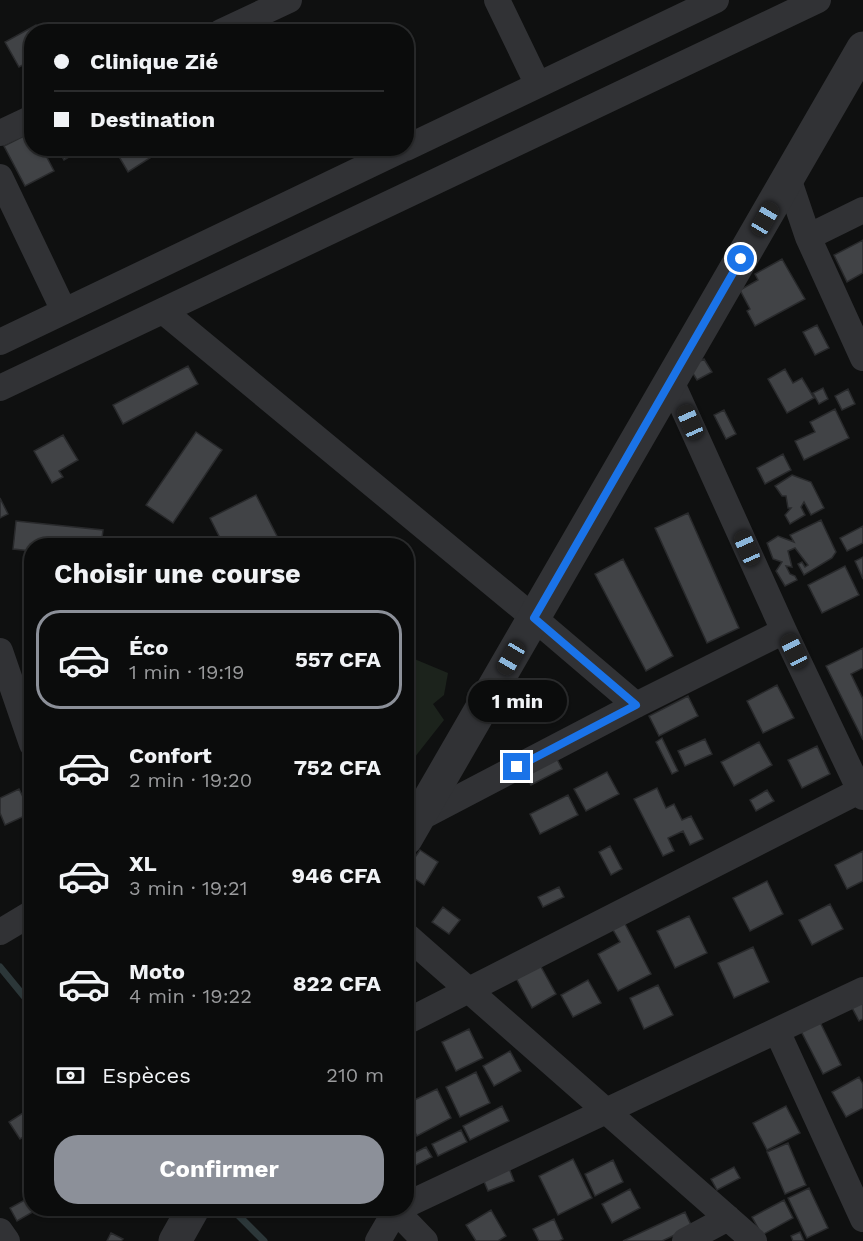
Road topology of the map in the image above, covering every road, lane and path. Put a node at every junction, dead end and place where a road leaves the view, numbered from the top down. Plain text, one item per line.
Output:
1 (289, 0) edge
2 (497, 0) edge
3 (818, 0) edge
4 (713, 1) edge
5 (238, 24) edge
6 (863, 48) edge
7 (538, 85) junction
8 (24, 122) edge
9 (0, 133) edge
10 (414, 144) edge
11 (389, 156) edge
12 (0, 177) edge
13 (788, 178) junction
14 (863, 210) edge
15 (808, 237) junction
16 (64, 311) junction
17 (163, 311) junction
18 (0, 342) edge
19 (863, 358) edge
20 (671, 381) junction
21 (0, 388) edge
22 (534, 618) junction
23 (784, 631) junction
24 (0, 651) edge
25 (636, 705) junction
26 (24, 721) edge
27 (862, 792) edge
28 (414, 826) edge
29 (414, 828) edge
30 (24, 918) edge
31 (0, 932) edge
32 (414, 941) edge
33 (863, 990) edge
34 (469, 991) junction
35 (414, 1018) edge
36 (777, 1031) junction
37 (605, 1112) junction
38 (414, 1201) edge
39 (189, 1216) edge
40 (394, 1216) edge
41 (405, 1216) edge
42 (728, 1218) junction
43 (863, 1219) edge
44 (0, 1231) edge
45 (6, 1241) edge
46 (175, 1241) edge
47 (378, 1241) edge
48 (425, 1241) edge
49 (685, 1241) edge
50 (754, 1241) edge

1 - 5 street
2 - 7 street
3 - 17 street
4 - 7 street
6 - 13 street
7 - 10 street
8 - 9 street
11 - 16 street
12 - 16 street
13 - 15 street
13 - 20 street
14 - 15 street
15 - 19 street
16 - 18 street
17 - 21 street
17 - 22 street
20 - 22 street
20 - 23 street
22 - 25 street
22 - 28 street
23 - 25 street
23 - 27 street
24 - 26 street
25 - 29 street
27 - 34 street
30 - 31 street
32 - 34 street
33 - 36 street
34 - 35 street
34 - 37 street
36 - 37 street
36 - 43 street
37 - 38 street
37 - 42 street
39 - 46 street
40 - 47 street
41 - 48 street
42 - 49 street
42 - 50 street
44 - 45 street

